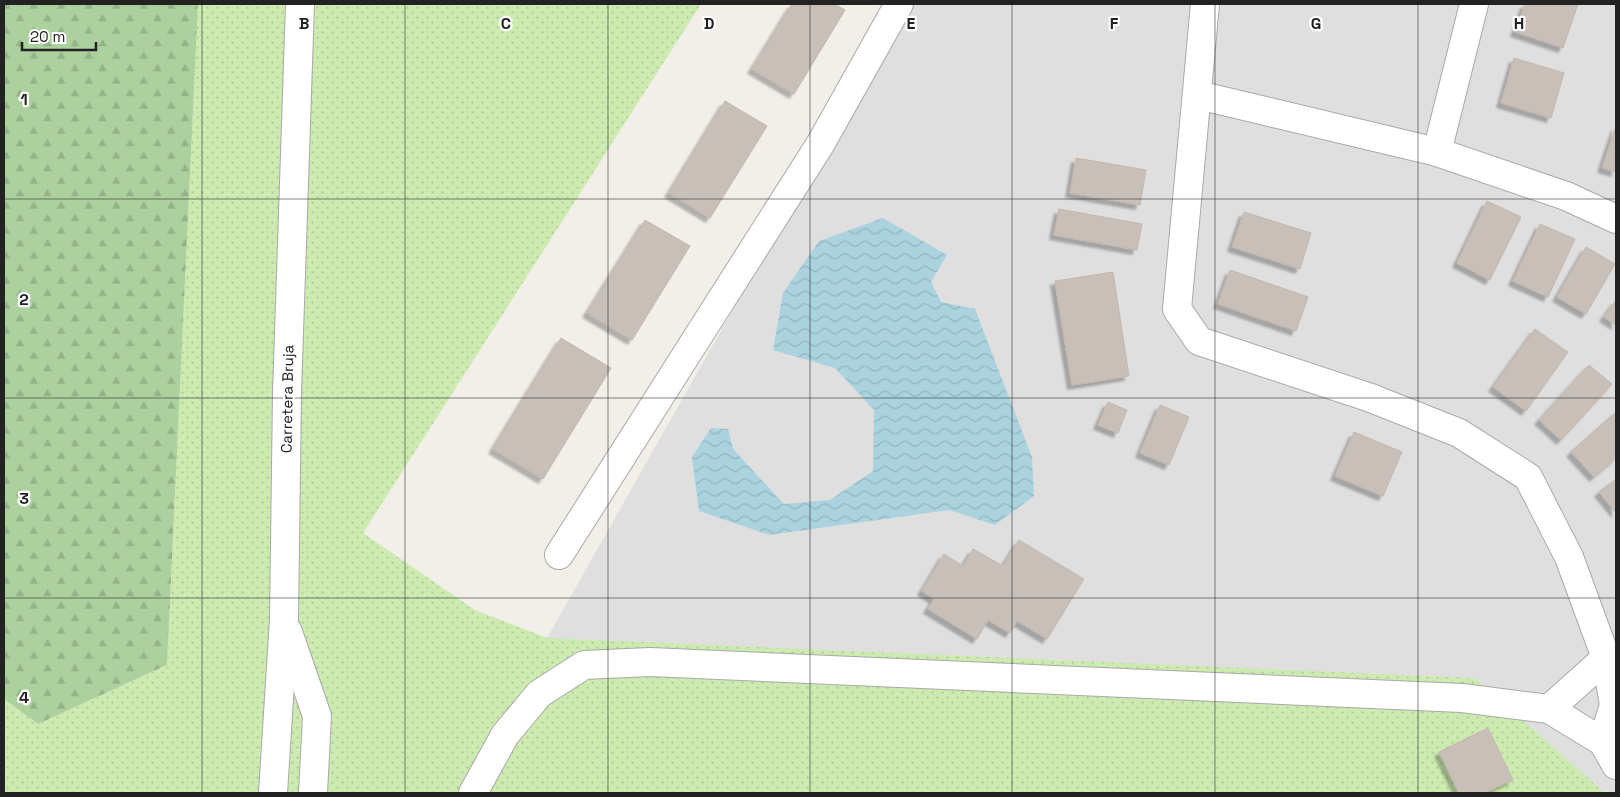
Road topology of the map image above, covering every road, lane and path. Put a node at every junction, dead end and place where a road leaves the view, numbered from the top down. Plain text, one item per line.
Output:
1 (300, 4) edge
2 (899, 4) edge
3 (1205, 4) edge
4 (1474, 4) edge
5 (1198, 95) junction
6 (1437, 152) junction
7 (1616, 219) edge
8 (559, 555) dead end
9 (284, 619) junction
10 (1606, 658) junction
11 (1549, 709) junction
12 (1610, 753) edge
13 (273, 793) edge
14 (313, 793) edge
15 (473, 793) edge

1 - 9 street, Carretera Bruja
2 - 8 street
3 - 5 street
4 - 6 street
5 - 6 street
5 - 10 street
6 - 7 street
9 - 13 street, Carretera Bruja
9 - 14 street
10 - 11 street
10 - 12 street
11 - 12 street
11 - 15 street

